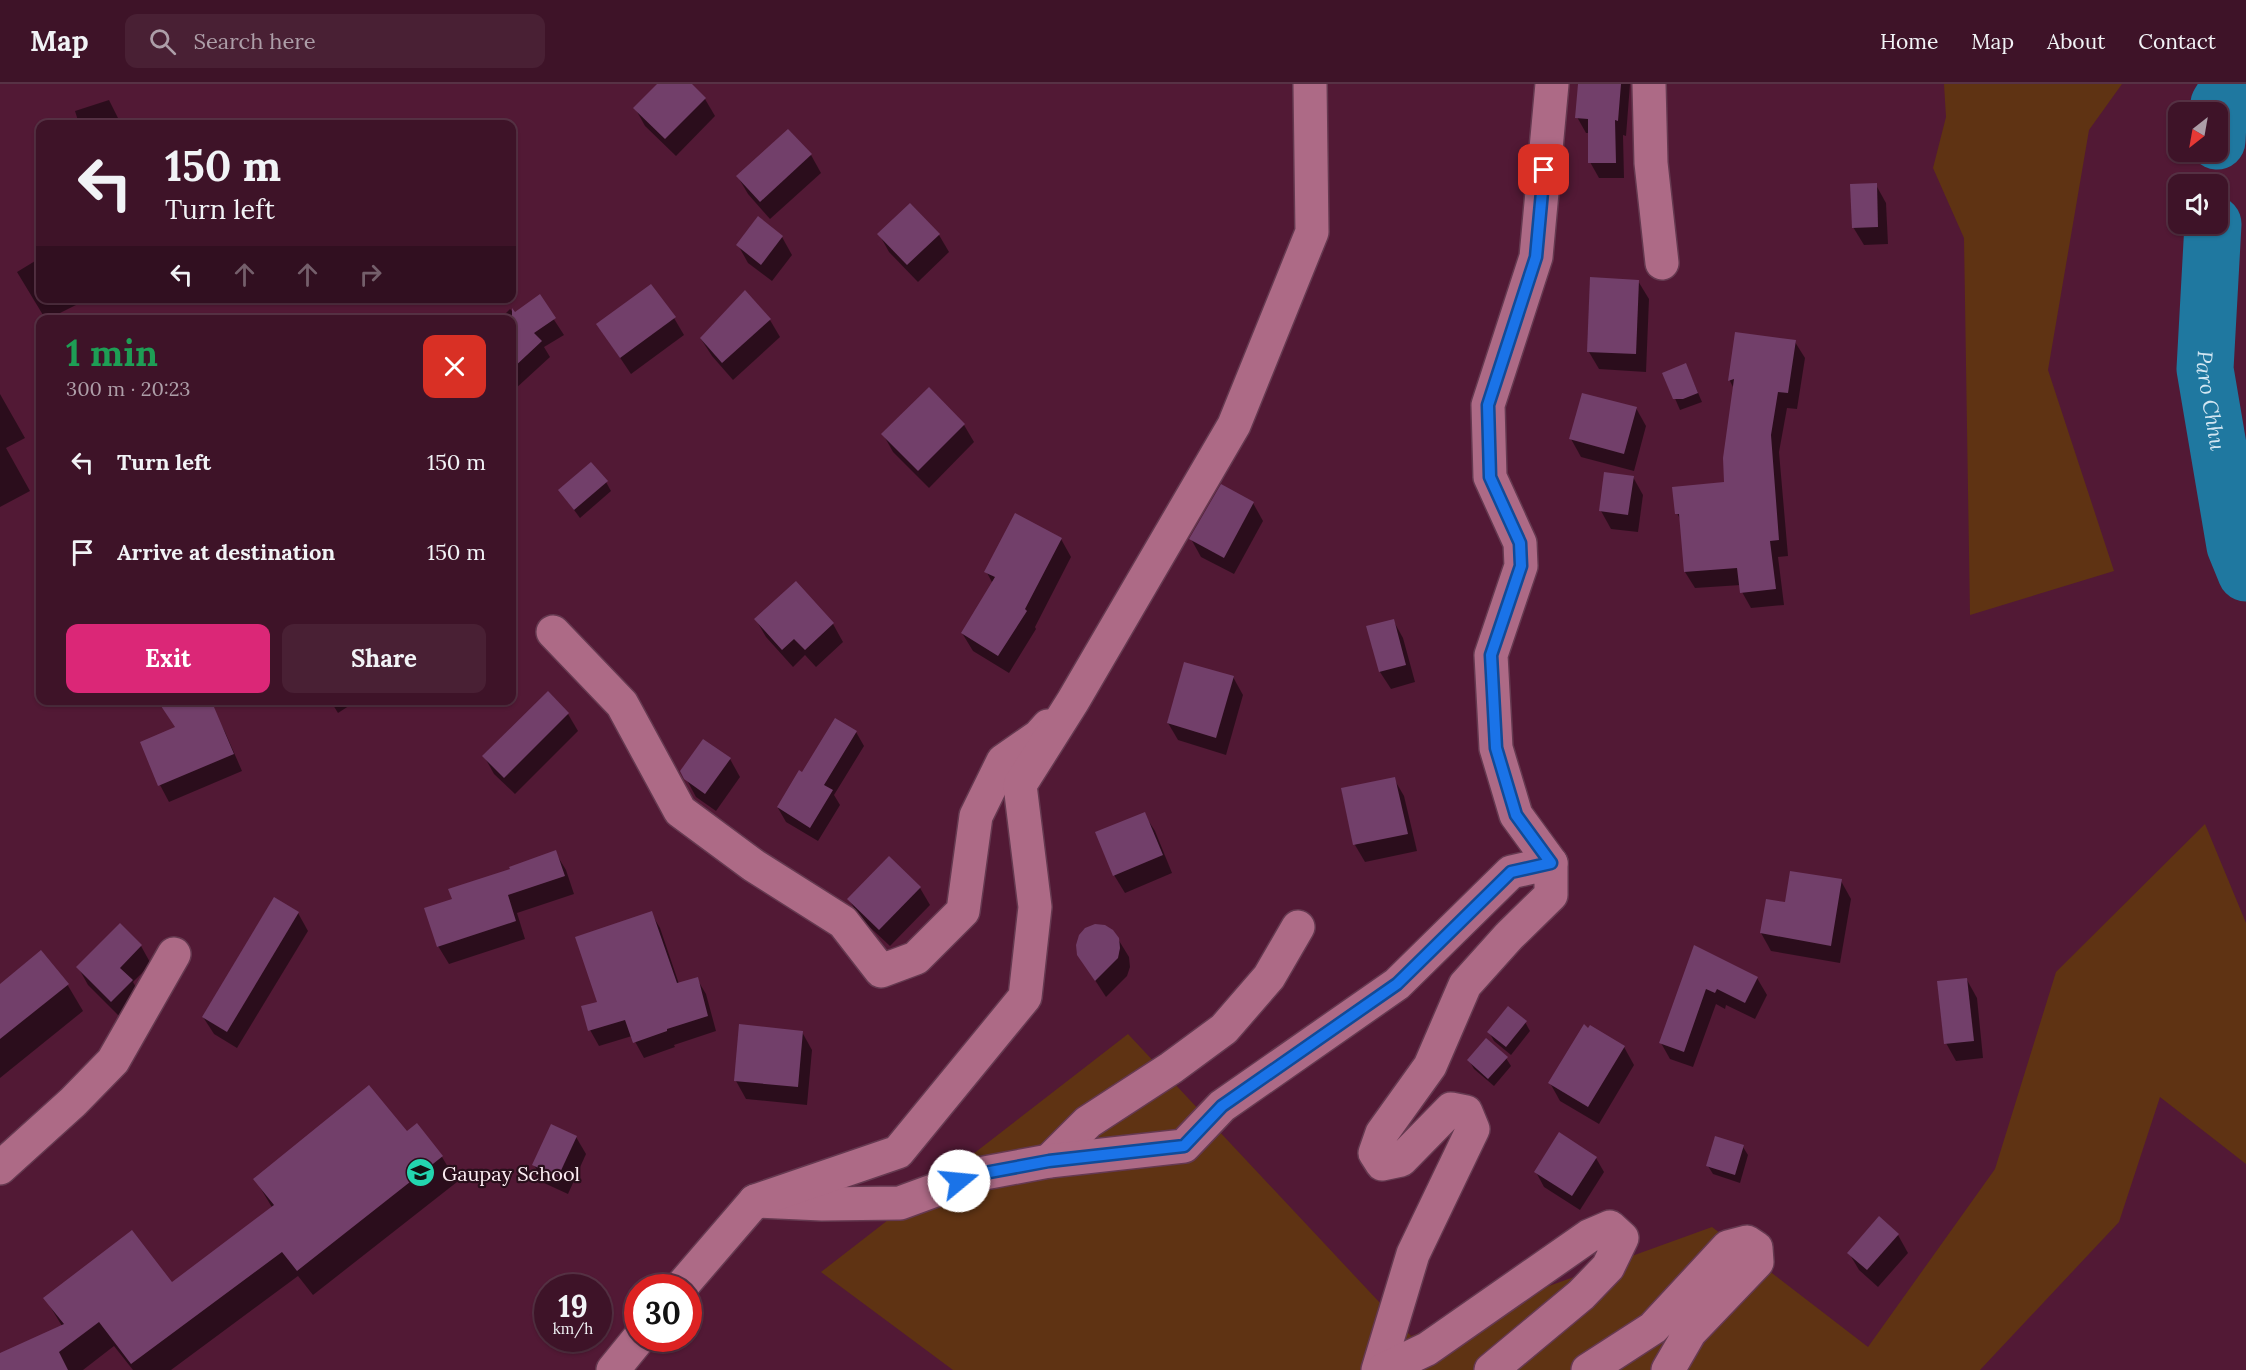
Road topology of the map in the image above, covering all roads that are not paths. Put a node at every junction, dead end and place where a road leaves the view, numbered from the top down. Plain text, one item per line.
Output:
1 (1310, 84) edge
2 (1552, 84) edge
3 (1649, 84) edge
4 (1662, 263) dead end
5 (553, 632) dead end
6 (1073, 701) junction
7 (1551, 863) junction
8 (1298, 927) dead end
9 (174, 954) dead end
10 (1049, 1161) junction
11 (0, 1167) edge
12 (755, 1201) junction
13 (692, 1274) edge
14 (628, 1352) edge
15 (613, 1370) edge
16 (1378, 1370) edge
17 (1383, 1370) edge
18 (1491, 1370) edge
19 (1588, 1370) edge
20 (1668, 1370) edge

1 - 6 street
2 - 7 street
3 - 4 street
5 - 6 street
6 - 12 street
7 - 10 street
7 - 16 street
8 - 10 street
9 - 11 street
10 - 12 street
12 - 13 street
14 - 15 street
17 - 18 street
19 - 20 street

